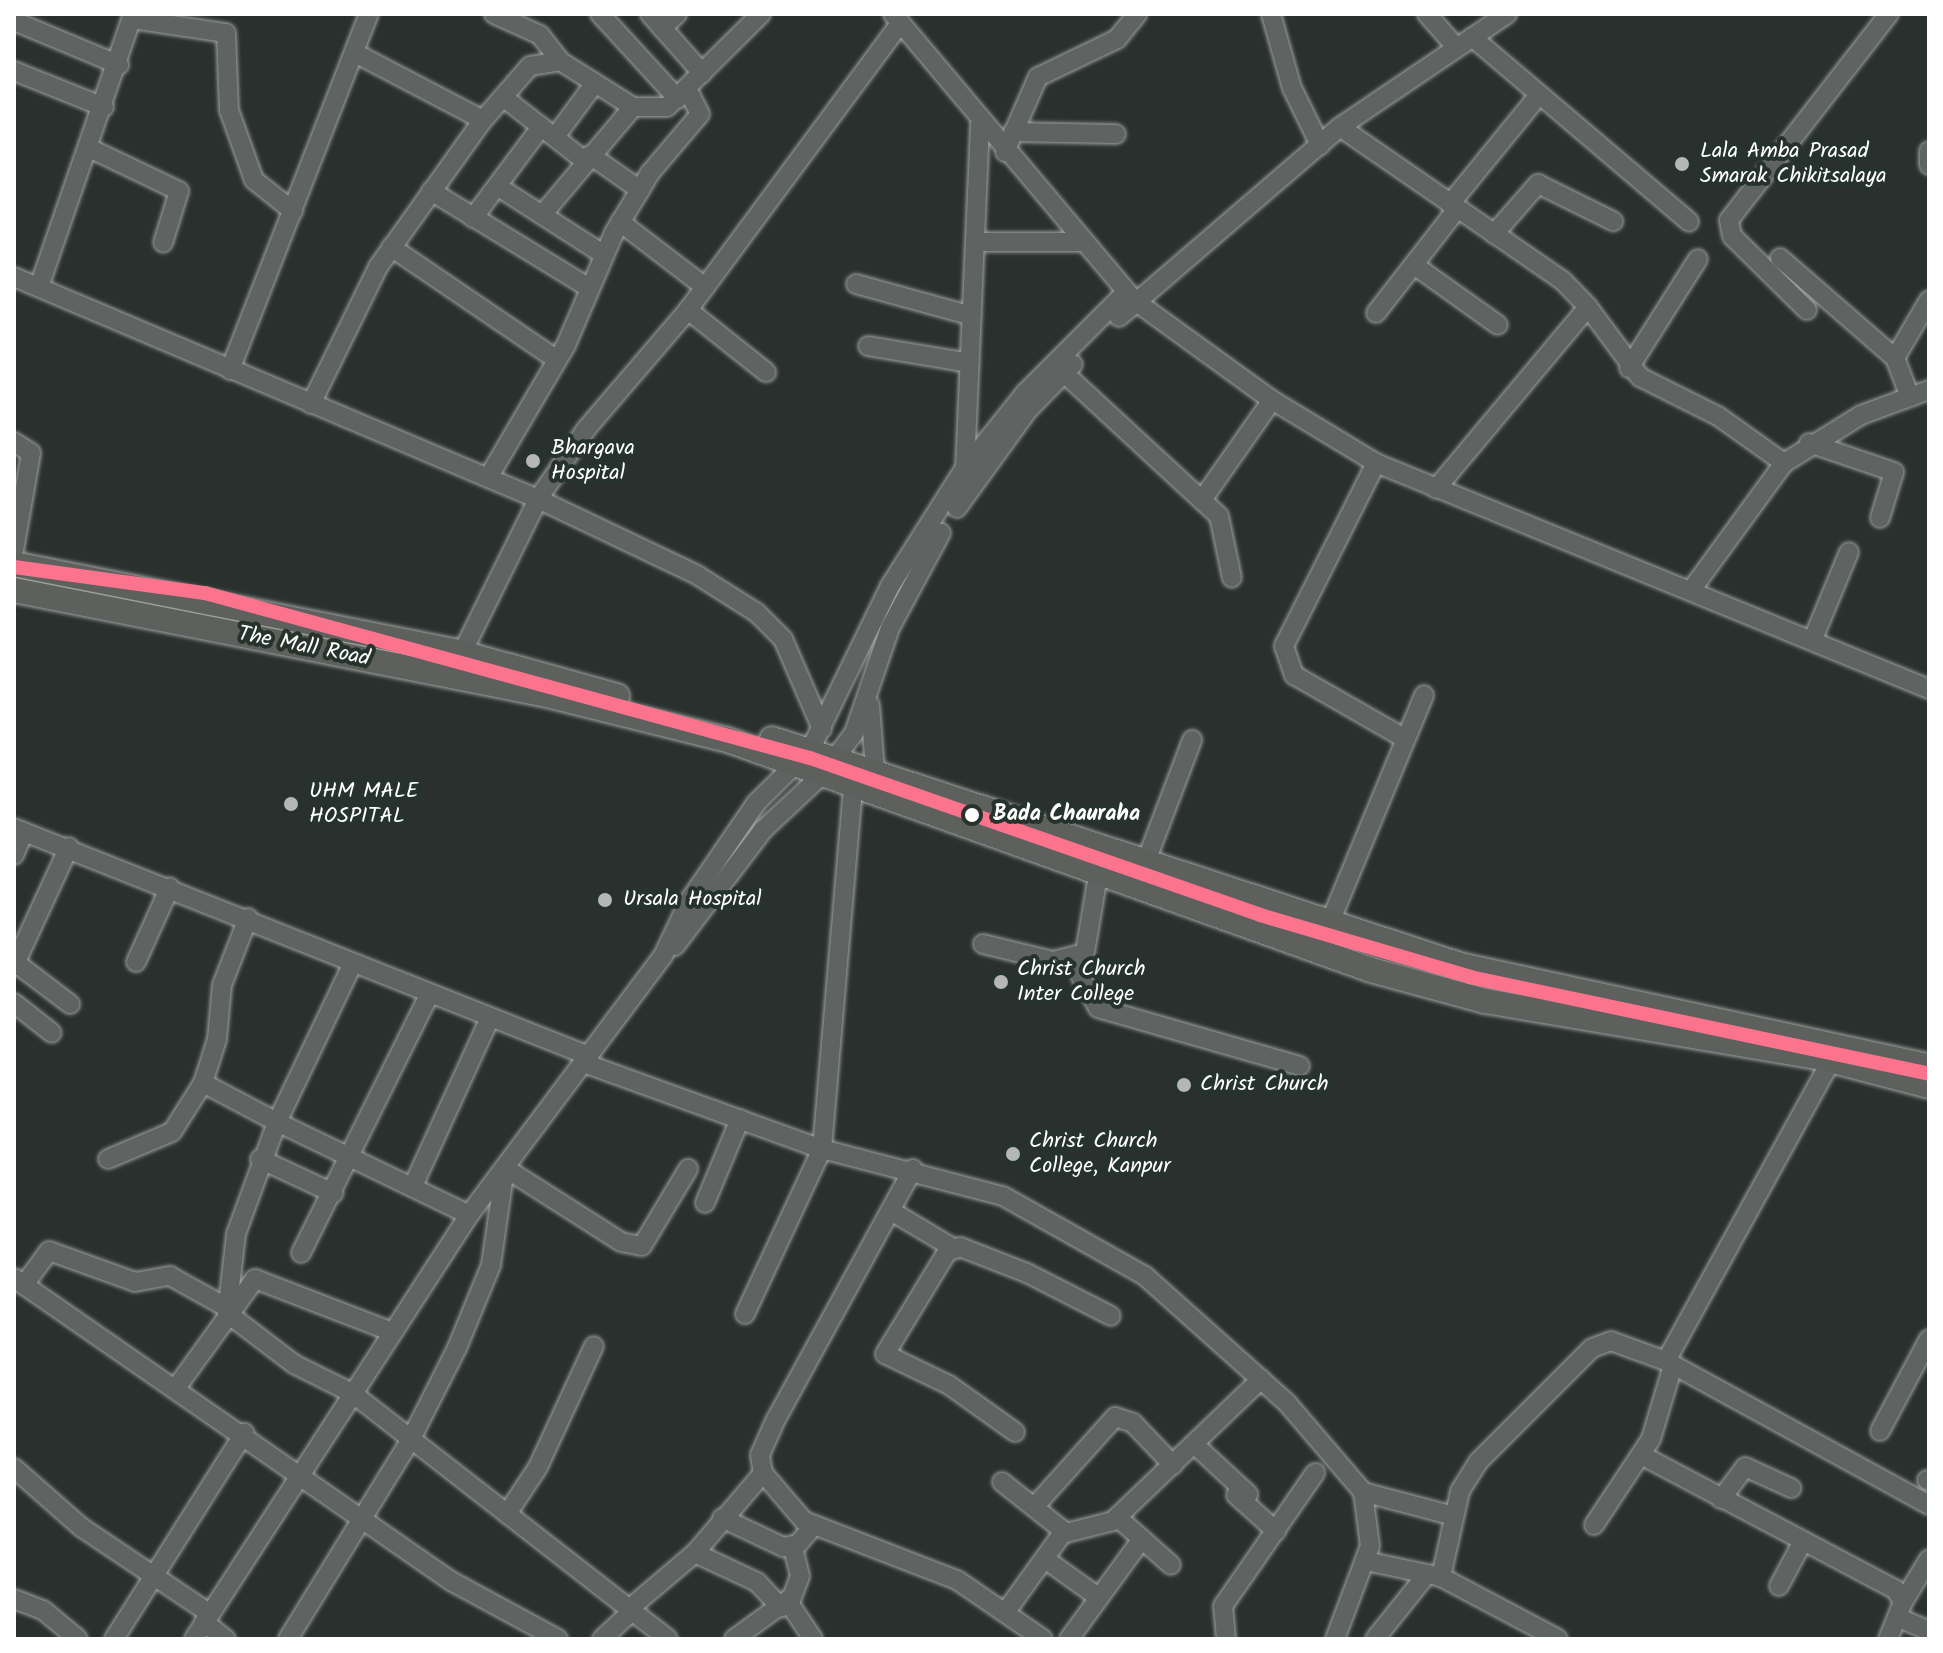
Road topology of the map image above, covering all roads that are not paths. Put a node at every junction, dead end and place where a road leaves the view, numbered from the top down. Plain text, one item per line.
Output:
1 (369, 14) edge
2 (494, 14) edge
3 (600, 14) edge
4 (677, 14) edge
5 (761, 14) edge
6 (1137, 14) edge
7 (1271, 14) edge
8 (1427, 14) edge
9 (1507, 14) edge
10 (1889, 14) edge
11 (133, 17) edge
12 (897, 18) edge
13 (14, 21) edge
14 (656, 21) edge
15 (1464, 42) junction
16 (355, 53) junction
17 (560, 61) junction
18 (119, 65) junction
19 (14, 71) edge
20 (702, 73) junction
21 (595, 83) junction
22 (683, 94) junction
23 (1539, 95) junction
24 (503, 97) junction
25 (104, 107) junction
26 (633, 107) junction
27 (483, 120) junction
28 (980, 123) junction
29 (1340, 127) junction
30 (548, 132) junction
31 (1013, 132) junction
32 (1116, 134) dead end
33 (1320, 145) junction
34 (89, 148) junction
35 (1929, 151) edge
36 (1005, 152) junction
37 (588, 158) junction
38 (1929, 165) edge
39 (497, 186) junction
40 (640, 190) junction
41 (431, 191) junction
42 (1454, 206) junction
43 (293, 211) junction
44 (542, 215) junction
45 (473, 218) junction
46 (1613, 221) dead end
47 (620, 222) junction
48 (1689, 222) dead end
49 (1494, 234) junction
50 (975, 242) junction
51 (1083, 242) junction
52 (163, 243) dead end
53 (391, 247) junction
54 (603, 254) junction
55 (1780, 258) dead end
56 (1698, 259) dead end
57 (1414, 265) junction
58 (14, 277) edge
59 (856, 284) dead end
60 (39, 287) junction
61 (705, 287) junction
62 (589, 288) junction
63 (1131, 297) junction
64 (1929, 300) edge
65 (1588, 307) junction
66 (688, 310) junction
67 (1807, 310) dead end
68 (1376, 313) dead end
69 (972, 316) junction
70 (1498, 325) dead end
71 (868, 346) dead end
72 (1895, 358) junction
73 (557, 360) junction
74 (970, 363) junction
75 (1629, 368) junction
76 (230, 370) junction
77 (766, 372) dead end
78 (1064, 373) junction
79 (1929, 390) edge
80 (1910, 397) junction
81 (1272, 400) junction
82 (311, 404) junction
83 (14, 442) edge
84 (1809, 443) junction
85 (1376, 463) junction
86 (1784, 463) junction
87 (965, 468) junction
88 (488, 478) junction
89 (1436, 489) junction
90 (538, 499) junction
91 (1202, 500) junction
92 (1880, 518) dead end
93 (14, 550) edge
94 (1849, 552) dead end
95 (14, 564) edge
96 (1232, 578) dead end
97 (1692, 589) junction
98 (14, 590) edge
99 (1813, 639) junction
100 (462, 653) junction
101 (1929, 689) edge
102 (870, 690) junction
103 (1424, 695) dead end
104 (1404, 738) junction
105 (1192, 740) dead end
106 (808, 747) junction
107 (831, 766) junction
108 (875, 770) junction
109 (853, 785) junction
110 (19, 830) edge
111 (69, 847) junction
112 (14, 855) edge
113 (1145, 864) junction
114 (1098, 875) junction
115 (170, 887) junction
116 (248, 918) junction
117 (1328, 927) junction
118 (983, 944) dead end
119 (1084, 953) junction
120 (663, 956) junction
121 (136, 962) dead end
122 (15, 964) edge
123 (352, 965) junction
124 (1460, 965) junction
125 (1452, 993) junction
126 (429, 995) junction
127 (14, 1003) edge
128 (70, 1004) dead end
129 (488, 1022) junction
130 (52, 1033) dead end
131 (1836, 1052) junction
132 (586, 1060) junction
133 (1300, 1066) dead end
134 (1929, 1066) edge
135 (203, 1083) junction
136 (1929, 1086) edge
137 (740, 1119) junction
138 (277, 1122) junction
139 (822, 1149) junction
140 (351, 1156) junction
141 (108, 1159) dead end
142 (260, 1159) junction
143 (505, 1168) junction
144 (688, 1169) dead end
145 (913, 1169) junction
146 (413, 1186) junction
147 (333, 1193) junction
148 (705, 1203) dead end
149 (891, 1211) junction
150 (469, 1215) junction
151 (953, 1248) junction
152 (301, 1253) dead end
153 (19, 1282) edge
154 (227, 1310) junction
155 (745, 1314) dead end
156 (1111, 1316) dead end
157 (392, 1332) junction
158 (1929, 1339) edge
159 (594, 1346) dead end
160 (1670, 1363) junction
161 (1923, 1366) edge
162 (1261, 1379) junction
163 (176, 1388) junction
164 (352, 1393) junction
165 (1880, 1431) dead end
166 (1015, 1432) dead end
167 (244, 1433) junction
168 (411, 1439) junction
169 (1194, 1444) junction
170 (1643, 1456) junction
171 (1173, 1465) junction
172 (301, 1472) junction
173 (763, 1473) junction
174 (1315, 1473) dead end
175 (16, 1475) edge
176 (1002, 1482) dead end
177 (1791, 1488) dead end
178 (1363, 1492) junction
179 (1721, 1499) junction
180 (1929, 1505) edge
181 (1035, 1506) junction
182 (507, 1514) junction
183 (1454, 1516) junction
184 (1117, 1517) junction
185 (722, 1518) junction
186 (362, 1519) junction
187 (814, 1525) junction
188 (1594, 1525) dead end
189 (1276, 1531) junction
190 (1065, 1532) junction
191 (1142, 1539) junction
192 (1803, 1541) junction
193 (793, 1547) junction
194 (695, 1553) junction
195 (1045, 1559) junction
196 (1929, 1559) edge
197 (1366, 1561) junction
198 (1171, 1565) dead end
199 (149, 1575) junction
200 (1434, 1575) junction
201 (1779, 1586) dead end
202 (1098, 1597) junction
203 (14, 1599) edge
204 (785, 1605) junction
205 (630, 1610) junction
206 (1007, 1610) junction
207 (1901, 1610) junction
208 (207, 1618) junction
209 (1929, 1631) edge
210 (78, 1639) edge
211 (114, 1639) edge
212 (194, 1639) edge
213 (226, 1639) edge
214 (288, 1639) edge
215 (558, 1639) edge
216 (602, 1639) edge
217 (668, 1639) edge
218 (734, 1639) edge
219 (813, 1639) edge
220 (1043, 1639) edge
221 (1069, 1639) edge
222 (1226, 1639) edge
223 (1335, 1639) edge
224 (1375, 1639) edge
225 (1558, 1639) edge
226 (1888, 1639) edge

1 - 16 street
2 - 17 street
3 - 22 street
4 - 14 street
5 - 20 street
6 - 31 street
7 - 33 street
8 - 15 street
9 - 15 street
10 - 67 street
11 - 18 street
11 - 43 street
12 - 28 street
12 - 61 street
13 - 18 street
14 - 20 street
15 - 23 street
15 - 29 street
16 - 27 street
16 - 43 street
17 - 21 street
17 - 24 street
18 - 25 street
19 - 25 street
20 - 22 street
21 - 26 street
21 - 30 street
22 - 26 street
22 - 40 street
23 - 42 street
23 - 48 street
24 - 27 street
24 - 30 street
25 - 34 street
26 - 37 street
27 - 41 street
28 - 36 street
28 - 50 street
29 - 33 street
29 - 42 street
30 - 37 street
30 - 39 street
31 - 32 street
31 - 36 street
33 - 63 street
34 - 52 street
34 - 60 street
35 - 38 street
36 - 51 street
37 - 40 street
37 - 44 street
39 - 44 street
39 - 45 street
40 - 47 street
41 - 45 street
41 - 53 street
42 - 49 street
42 - 57 street
43 - 76 street
44 - 54 street
45 - 62 street
46 - 49 street
47 - 54 street
47 - 61 street
49 - 65 street
50 - 51 street
50 - 69 street
51 - 63 street
53 - 73 street
53 - 82 street
54 - 62 street
55 - 72 street
56 - 75 street
57 - 68 street
57 - 70 street
58 - 60 street
59 - 69 street
60 - 76 street
61 - 66 street
62 - 73 street
63 - 78 street
63 - 81 street
63 - 87 street
64 - 72 street
65 - 75 street
65 - 89 street
66 - 77 street
66 - 90 street
69 - 74 street
71 - 74 street
72 - 80 street
73 - 88 street
74 - 87 street
75 - 86 street
76 - 82 street
78 - 91 street
78 - 102 street
79 - 80 street
80 - 84 street
81 - 85 street
81 - 91 street
82 - 88 street
83 - 93 street
84 - 86 street
84 - 92 street
85 - 89 street
85 - 104 street
86 - 97 street
87 - 106 street
88 - 90 street
89 - 97 street
90 - 100 street
90 - 106 street
91 - 96 street
94 - 99 street
95 - 100 main road, The Mall Road
97 - 99 street
98 - 106 main road, The Mall Road
99 - 101 street
100 - 106 main road, The Mall Road
102 - 107 street
102 - 108 street
103 - 104 street
104 - 117 street
105 - 113 street
106 - 107 main road, The Mall Road
106 - 120 street
107 - 108 main road, The Mall Road
107 - 109 main road, The Mall Road
107 - 120 street
108 - 113 main road, The Mall Road
109 - 114 main road, The Mall Road
109 - 139 street
110 - 111 street
110 - 112 street
111 - 115 street
111 - 122 street
113 - 117 main road, The Mall Road
114 - 119 street
114 - 125 main road, The Mall Road
115 - 116 street
115 - 121 street
116 - 123 street
116 - 135 street
117 - 124 main road, The Mall Road
118 - 119 street
119 - 133 street
120 - 132 street
122 - 128 street
123 - 126 street
123 - 138 street
124 - 125 street
124 - 131 main road, The Mall Road
125 - 131 main road, The Mall Road
126 - 129 street
126 - 140 street
127 - 130 street
129 - 132 street
129 - 146 street
131 - 134 main road, The Mall Road
131 - 136 main road, The Mall Road
131 - 160 street
132 - 137 street
132 - 143 street
135 - 138 street
135 - 141 street
137 - 139 street
137 - 148 street
138 - 140 street
138 - 142 street
139 - 145 street
139 - 155 street
140 - 146 street
140 - 147 street
142 - 147 street
142 - 154 street
143 - 144 street
143 - 150 street
143 - 168 street
145 - 149 street
145 - 162 street
146 - 150 street
147 - 152 street
149 - 151 street
149 - 173 street
150 - 157 street
151 - 156 street
151 - 166 street
153 - 154 street
153 - 163 street
154 - 157 street
154 - 163 street
154 - 164 street
157 - 164 street
158 - 161 street
159 - 182 street
160 - 170 street
160 - 180 street
160 - 183 street
161 - 165 street
162 - 169 street
162 - 178 street
163 - 167 street
164 - 168 street
164 - 172 street
167 - 172 street
167 - 199 street
168 - 182 street
168 - 186 street
169 - 171 street
169 - 189 street
170 - 179 street
170 - 188 street
171 - 181 street
171 - 184 street
172 - 186 street
172 - 208 street
173 - 185 street
173 - 187 street
174 - 189 street
175 - 199 street
176 - 181 street
177 - 179 street
178 - 183 street
178 - 197 street
179 - 192 street
181 - 190 street
182 - 205 street
183 - 200 street
184 - 190 street
184 - 191 street
185 - 193 street
185 - 194 street
186 - 214 street
186 - 215 street
187 - 193 street
187 - 206 street
189 - 222 street
190 - 195 street
191 - 198 street
191 - 202 street
192 - 201 street
192 - 207 street
193 - 204 street
194 - 204 street
194 - 205 street
195 - 202 street
195 - 206 street
196 - 207 street
197 - 200 street
197 - 223 street
199 - 208 street
199 - 211 street
200 - 224 street
200 - 225 street
202 - 221 street
203 - 210 street
204 - 218 street
204 - 219 street
205 - 216 street
205 - 217 street
206 - 220 street
207 - 209 street
207 - 226 street
208 - 212 street
208 - 213 street

